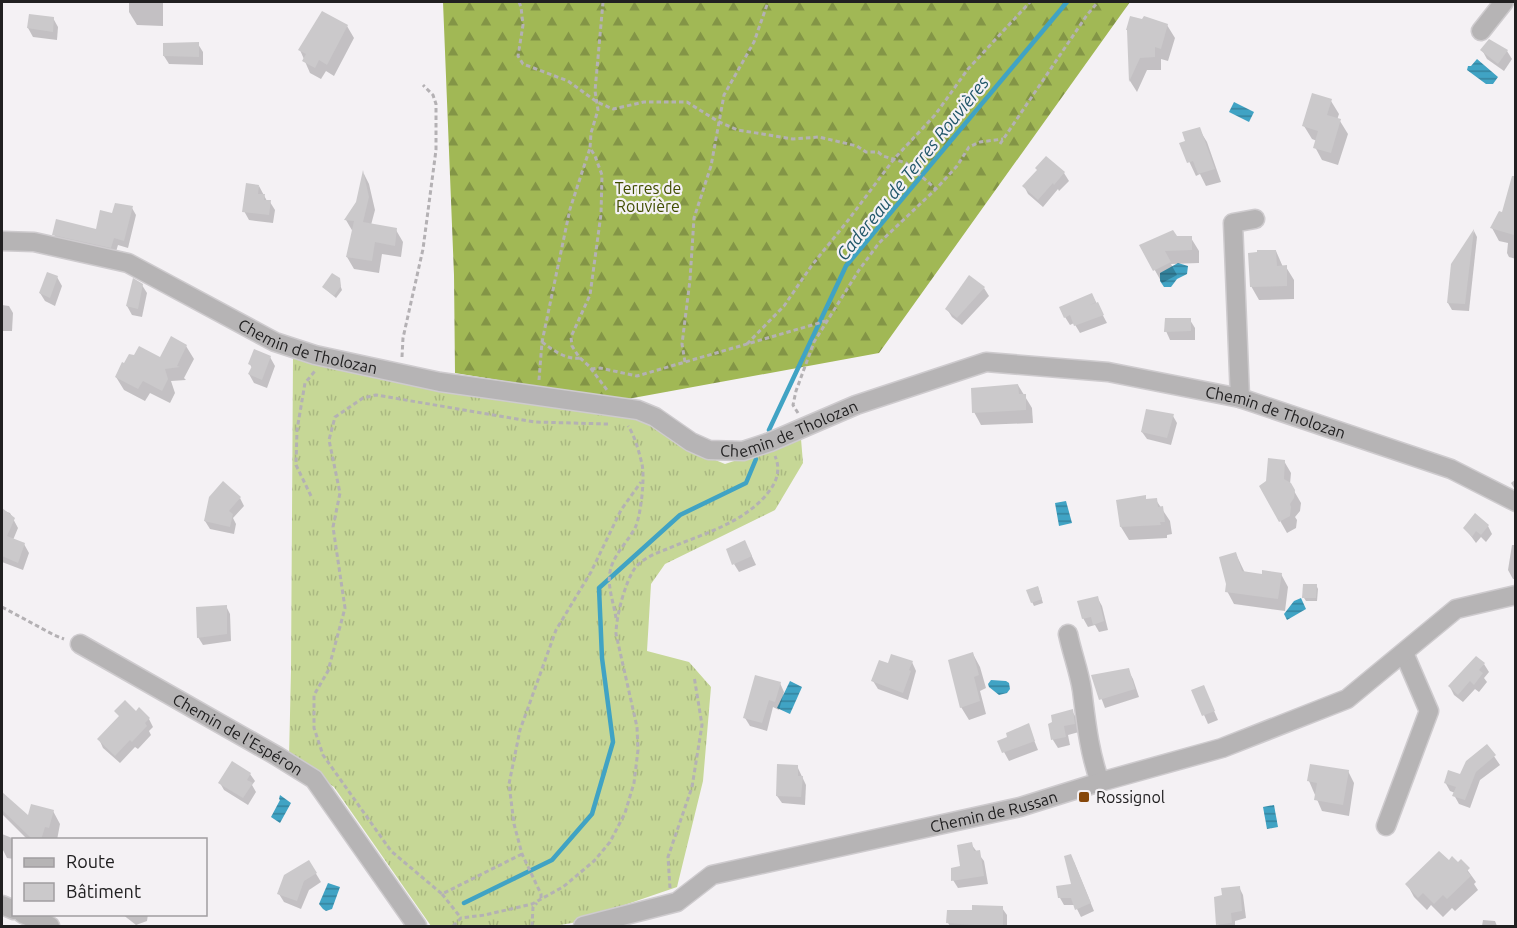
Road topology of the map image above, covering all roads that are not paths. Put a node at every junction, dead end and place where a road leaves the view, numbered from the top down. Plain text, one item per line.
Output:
1 (1504, 2) edge
2 (1481, 31) dead end
3 (1255, 219) dead end
4 (2, 241) edge
5 (1240, 398) junction
6 (1515, 502) edge
7 (1515, 595) edge
8 (1068, 634) dead end
9 (80, 644) road end
10 (1404, 653) junction
11 (1100, 782) junction
12 (1386, 826) dead end
13 (25, 916) edge
14 (50, 927) edge
15 (417, 927) edge
16 (583, 927) edge

1 - 2 street
3 - 5 street
4 - 5 street, Chemin de Tholozan
5 - 6 street, Chemin de Tholozan
7 - 10 street, Chemin de Russan
8 - 11 street
9 - 15 street, Chemin de l'Espéron
10 - 11 street, Chemin de Russan
10 - 12 street
11 - 16 street, Chemin de Russan
13 - 14 street

